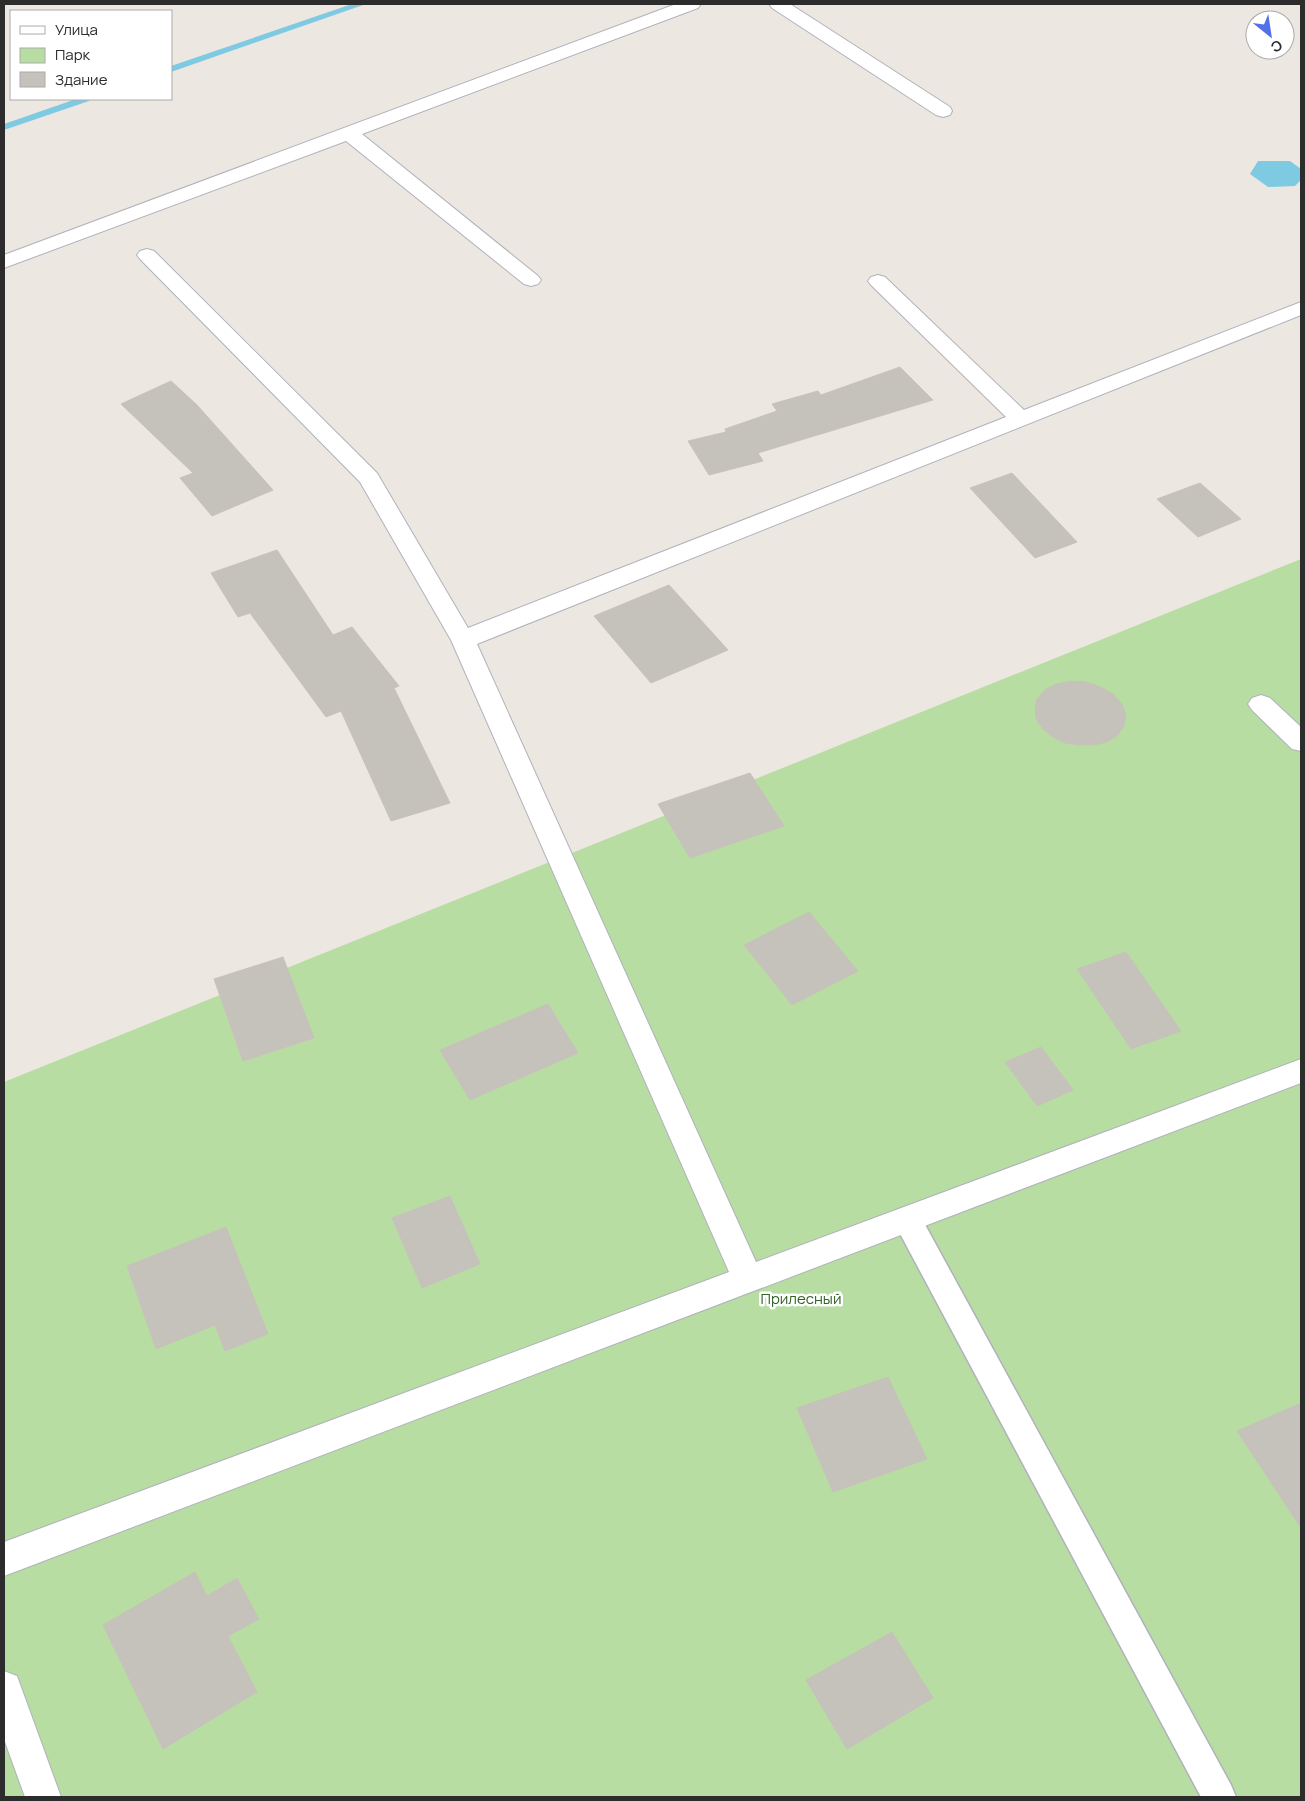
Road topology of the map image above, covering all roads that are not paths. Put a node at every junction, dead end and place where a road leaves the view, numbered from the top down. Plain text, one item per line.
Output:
1 (692, 4) edge
2 (778, 4) edge
3 (943, 111) dead end
4 (348, 133) junction
5 (147, 255) dead end
6 (4, 262) edge
7 (531, 280) dead end
8 (878, 281) dead end
9 (1301, 308) edge
10 (1020, 418) junction
11 (463, 640) junction
12 (1261, 704) dead end
13 (1301, 742) edge
14 (1301, 1071) edge
15 (907, 1219) junction
16 (748, 1279) junction
17 (4, 1559) edge
18 (4, 1689) edge
19 (43, 1797) edge
20 (1220, 1797) edge

1 - 4 street
2 - 3 street
4 - 6 street
4 - 7 street
5 - 11 street
8 - 10 street
9 - 10 street
10 - 11 street
11 - 16 street
12 - 13 street
14 - 15 street
15 - 16 street
15 - 20 lane
16 - 17 street
18 - 19 street

